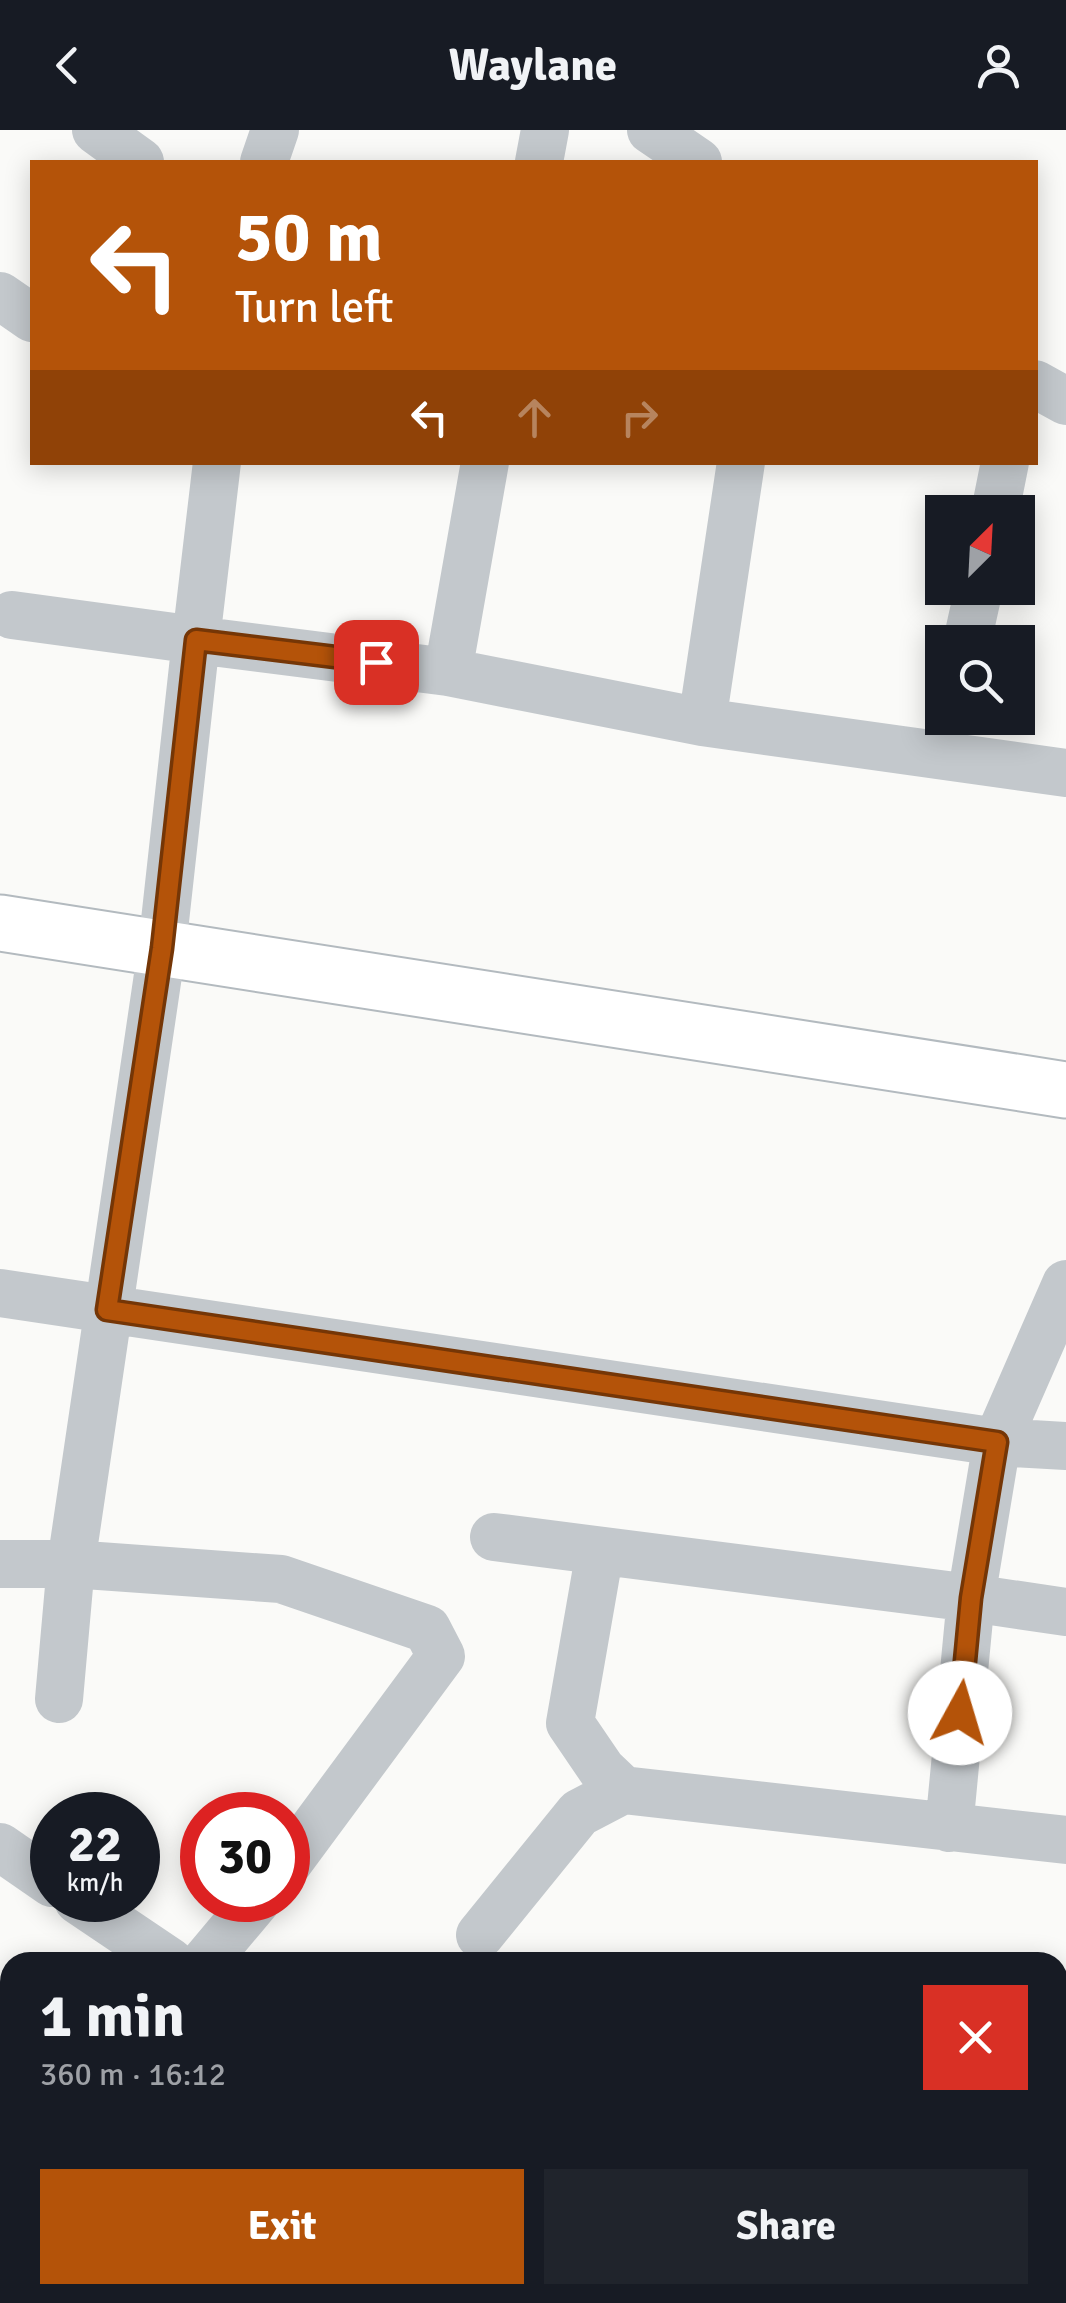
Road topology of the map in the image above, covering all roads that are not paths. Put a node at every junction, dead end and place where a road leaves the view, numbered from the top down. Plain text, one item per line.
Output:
1 (96, 130) edge
2 (275, 130) edge
3 (545, 130) edge
4 (652, 130) edge
5 (137, 160) edge
6 (265, 160) edge
7 (539, 160) edge
8 (695, 160) edge
9 (0, 296) edge
10 (30, 317) edge
11 (1038, 386) edge
12 (1066, 401) edge
13 (217, 465) edge
14 (484, 465) edge
15 (741, 465) edge
16 (1005, 465) edge
17 (999, 495) edge
18 (12, 615) dead end
19 (196, 640) junction
20 (448, 672) junction
21 (702, 722) junction
22 (947, 737) edge
23 (1066, 773) edge
24 (0, 923) edge
25 (0, 954) edge
26 (158, 963) junction
27 (1066, 1090) edge
28 (1066, 1116) edge
29 (1066, 1284) edge
30 (0, 1293) edge
31 (107, 1310) junction
32 (997, 1442) junction
33 (1066, 1446) edge
34 (494, 1537) dead end
35 (600, 1550) junction
36 (0, 1564) edge
37 (70, 1564) junction
38 (971, 1598) junction
39 (1066, 1612) edge
40 (59, 1699) dead end
41 (623, 1790) junction
42 (949, 1828) junction
43 (310, 1833) edge
44 (1066, 1840) edge
45 (0, 1847) edge
46 (30, 1868) edge
47 (111, 1922) edge
48 (239, 1922) edge
49 (480, 1935) dead end
50 (155, 1952) edge
51 (214, 1952) edge

1 - 5 street
2 - 6 street
3 - 7 street
4 - 8 street
9 - 10 street
11 - 12 street
13 - 19 street
14 - 20 street
15 - 21 street
16 - 17 street
18 - 19 street
19 - 20 street
19 - 26 street
20 - 21 street
21 - 22 street
22 - 23 street
24 - 26 street
25 - 26 street
26 - 27 street
26 - 28 street
26 - 31 street
29 - 32 street
30 - 31 street
31 - 32 street
31 - 37 street
32 - 33 street
32 - 38 street
34 - 35 street
35 - 38 street
35 - 41 street
36 - 37 street
37 - 40 street
37 - 43 street
38 - 39 street
38 - 42 street
41 - 42 street
41 - 49 street
42 - 44 street
45 - 46 street
47 - 50 street
48 - 51 street

